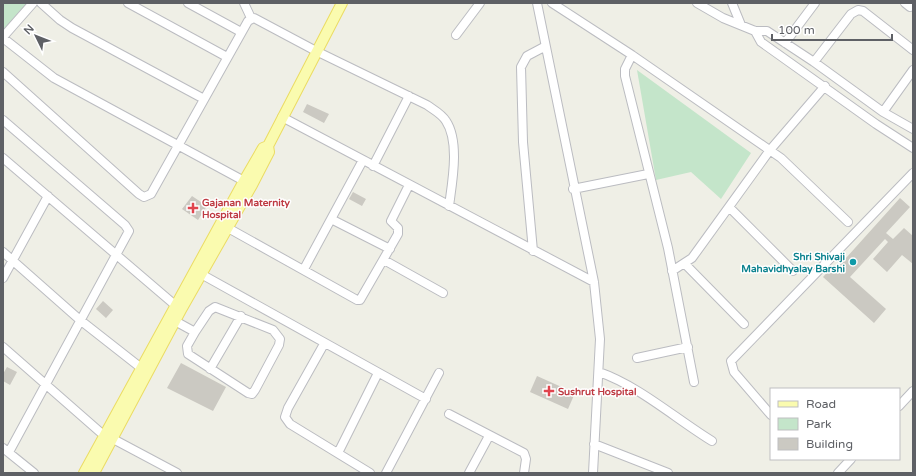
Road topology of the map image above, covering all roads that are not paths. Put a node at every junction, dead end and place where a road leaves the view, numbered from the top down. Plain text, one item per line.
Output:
1 (33, 3) edge
2 (41, 3) edge
3 (128, 3) edge
4 (188, 3) edge
5 (244, 3) edge
6 (342, 3) edge
7 (480, 3) edge
8 (537, 3) edge
9 (552, 3) edge
10 (697, 3) edge
11 (732, 3) edge
12 (815, 3) edge
13 (251, 18) junction
14 (741, 25) junction
15 (755, 31) junction
16 (241, 32) junction
17 (456, 35) dead end
18 (3, 38) edge
19 (785, 42) junction
20 (544, 47) junction
21 (913, 50) edge
22 (316, 51) junction
23 (632, 55) junction
24 (227, 57) junction
25 (814, 62) junction
26 (913, 70) edge
27 (3, 72) edge
28 (825, 86) junction
29 (409, 96) junction
30 (204, 100) junction
31 (883, 112) junction
32 (282, 117) junction
33 (3, 120) edge
34 (913, 129) edge
35 (178, 146) junction
36 (268, 146) junction
37 (913, 148) edge
38 (770, 150) junction
39 (3, 158) edge
40 (363, 160) junction
41 (373, 166) junction
42 (913, 173) edge
43 (648, 174) junction
44 (244, 181) junction
45 (409, 185) junction
46 (573, 188) junction
47 (48, 196) junction
48 (449, 206) junction
49 (729, 207) junction
50 (331, 219) junction
51 (848, 222) dead end
52 (228, 228) junction
53 (390, 249) junction
54 (534, 251) junction
55 (3, 252) edge
56 (117, 255) junction
57 (384, 260) junction
58 (12, 261) junction
59 (685, 264) junction
60 (304, 269) junction
61 (672, 271) junction
62 (793, 271) dead end
63 (201, 274) junction
64 (3, 278) edge
65 (594, 282) junction
66 (443, 293) dead end
67 (175, 305) junction
68 (241, 316) junction
69 (80, 320) junction
70 (175, 321) junction
71 (744, 324) dead end
72 (195, 332) junction
73 (324, 344) junction
74 (688, 347) junction
75 (3, 348) edge
76 (637, 358) dead end
77 (210, 369) junction
78 (145, 371) junction
79 (599, 372) junction
80 (378, 373) junction
81 (439, 373) dead end
82 (694, 382) dead end
83 (45, 385) junction
84 (913, 391) edge
85 (426, 399) junction
86 (900, 405) edge
87 (449, 414) dead end
88 (770, 414) edge
89 (489, 436) junction
90 (109, 437) junction
91 (712, 441) dead end
92 (594, 444) junction
93 (6, 450) edge
94 (338, 454) junction
95 (849, 460) edge
96 (34, 473) edge
97 (84, 473) edge
98 (94, 473) edge
99 (177, 473) edge
100 (370, 473) edge
101 (386, 473) edge
102 (469, 473) edge
103 (524, 473) edge
104 (593, 473) edge
105 (668, 473) edge
106 (838, 473) edge

1 - 18 street
2 - 30 street
3 - 24 street
4 - 16 street
5 - 13 street
6 - 22 main road
7 - 17 street
8 - 20 street
9 - 23 street
10 - 14 street
11 - 14 street
12 - 19 street
13 - 16 street
13 - 22 street
14 - 15 street
15 - 19 street
15 - 28 street
16 - 24 street
18 - 35 street
19 - 25 street
20 - 46 street
20 - 54 street
21 - 25 street
22 - 29 street
22 - 32 main road
23 - 38 street
23 - 43 street
24 - 30 street
25 - 31 street
26 - 31 street
27 - 35 street
28 - 37 street
28 - 38 street
29 - 41 street
29 - 48 street
30 - 35 street
31 - 34 street
32 - 36 main road
32 - 40 street
33 - 56 street
35 - 44 street
36 - 44 main road
36 - 52 main road
38 - 49 street
38 - 51 street
39 - 47 street
40 - 41 street
40 - 50 street
41 - 45 street
42 - 88 street
43 - 46 street
43 - 61 street
44 - 67 main road
45 - 48 street
45 - 53 street
46 - 65 street
47 - 56 street
47 - 58 street
48 - 54 street
49 - 59 street
49 - 62 street
50 - 53 street
50 - 60 street
52 - 60 street
52 - 63 main road
53 - 57 street
54 - 65 street
55 - 58 street
56 - 67 street
56 - 69 street
57 - 60 street
57 - 66 street
58 - 64 street
58 - 69 street
59 - 61 street
59 - 71 street
61 - 74 street
63 - 70 main road
63 - 73 street
65 - 79 street
67 - 78 main road
68 - 72 street
68 - 77 street
68 - 77 street
69 - 78 street
69 - 83 street
70 - 72 street
70 - 78 main road
72 - 77 street
73 - 80 street
73 - 94 street
74 - 76 street
74 - 82 street
75 - 83 street
78 - 90 main road
79 - 91 street
79 - 92 street
80 - 85 street
80 - 94 street
81 - 85 street
83 - 90 street
83 - 93 street
84 - 86 street
85 - 101 street
87 - 89 street
89 - 102 street
89 - 103 street
90 - 97 main road
90 - 98 main road
90 - 99 street
92 - 104 street
92 - 105 street
93 - 96 street
94 - 100 street
95 - 106 street

